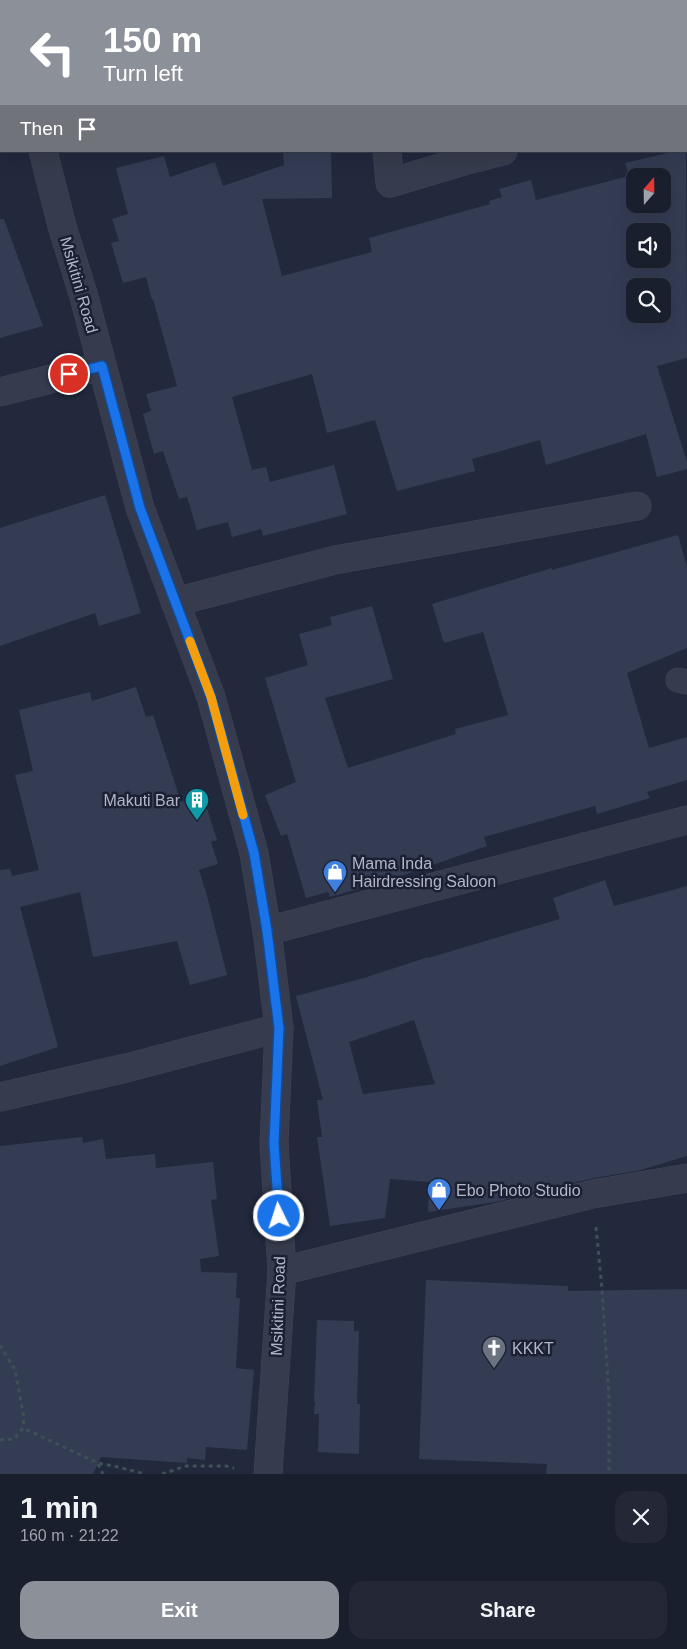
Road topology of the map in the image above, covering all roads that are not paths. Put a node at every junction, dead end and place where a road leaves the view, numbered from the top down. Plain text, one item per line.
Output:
1 (42, 152) edge
2 (387, 152) edge
3 (499, 152) edge
4 (102, 366) junction
5 (0, 392) edge
6 (637, 506) dead end
7 (175, 602) junction
8 (687, 820) edge
9 (267, 931) junction
10 (279, 1028) junction
11 (0, 1097) edge
12 (687, 1178) edge
13 (282, 1271) junction
14 (268, 1474) edge

1 - 4 street, Msikitini Road
2 - 3 street
4 - 5 street
4 - 7 street, Msikitini Road
6 - 7 street
7 - 9 street, Msikitini Road
8 - 9 street
9 - 10 street, Msikitini Road
10 - 11 street
10 - 13 street, Msikitini Road
12 - 13 street
13 - 14 street, Msikitini Road

